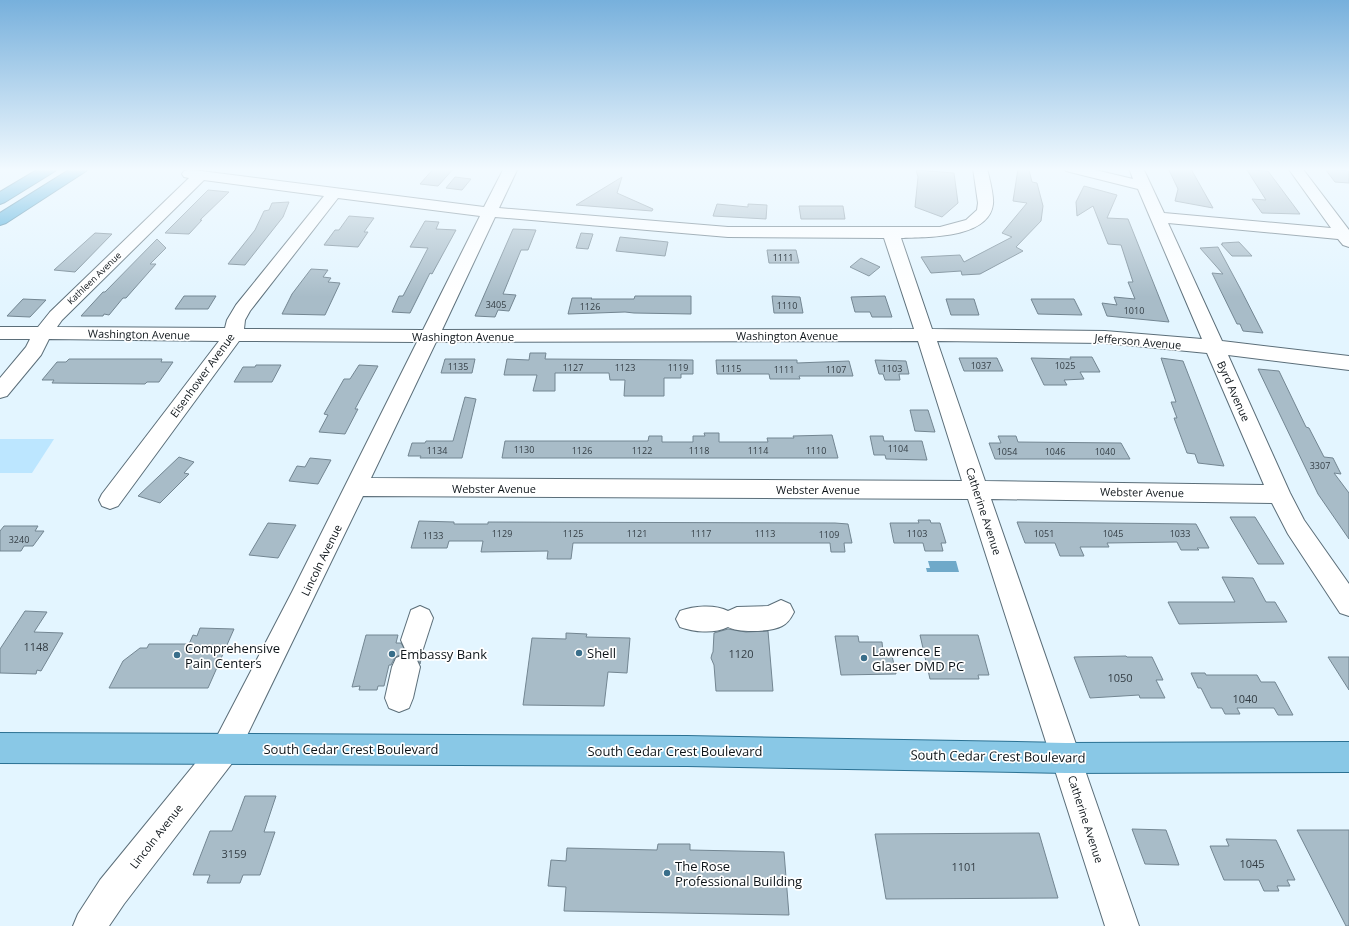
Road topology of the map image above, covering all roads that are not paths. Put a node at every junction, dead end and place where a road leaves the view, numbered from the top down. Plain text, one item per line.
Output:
1 (14, 211) edge
2 (159, 211) edge
3 (319, 211) edge
4 (483, 211) edge
5 (984, 211) edge
6 (1155, 211) edge
7 (1328, 211) edge
8 (489, 212) junction
9 (1157, 217) junction
10 (0, 220) edge
11 (891, 233) junction
12 (1347, 237) edge
13 (0, 333) edge
14 (42, 333) junction
15 (233, 335) junction
16 (926, 335) junction
17 (429, 336) junction
18 (1215, 347) junction
19 (1349, 363) edge
20 (0, 391) edge
21 (357, 487) junction
22 (977, 490) junction
23 (1279, 494) junction
24 (110, 500) dead end
25 (1349, 605) edge
26 (781, 612) dead end
27 (689, 619) dead end
28 (406, 668) dead end
29 (399, 698) dead end
30 (0, 748) edge
31 (226, 748) junction
32 (1349, 757) edge
33 (1066, 758) junction
34 (90, 926) edge
35 (1122, 926) edge

1 - 10 highway
2 - 14 street, Kathleen Avenue
3 - 15 street, Eisenhower Avenue
4 - 8 street
5 - 11 street
6 - 9 street, Byrd Avenue
7 - 12 street
8 - 11 street
8 - 17 street, Lincoln Avenue
9 - 12 street
9 - 18 street, Byrd Avenue
11 - 16 street, Catherine Avenue
13 - 14 street, Washington Avenue
14 - 15 street, Washington Avenue
14 - 20 street, Kathleen Avenue
15 - 17 street, Washington Avenue
15 - 24 street, Eisenhower Avenue
16 - 17 street, Washington Avenue
16 - 18 street, Jefferson Avenue
16 - 22 street, Catherine Avenue
17 - 21 street, Lincoln Avenue
18 - 19 street, Jefferson Avenue
18 - 23 street, Byrd Avenue
21 - 22 street, Webster Avenue
21 - 31 street, Lincoln Avenue
22 - 23 street, Webster Avenue
22 - 33 street, Catherine Avenue
23 - 25 street, Byrd Avenue
26 - 27 street
28 - 29 street
30 - 31 main road, South Cedar Crest Boulevard
31 - 33 main road, South Cedar Crest Boulevard
31 - 34 street, Lincoln Avenue
32 - 33 main road, South Cedar Crest Boulevard
33 - 35 street, Catherine Avenue

